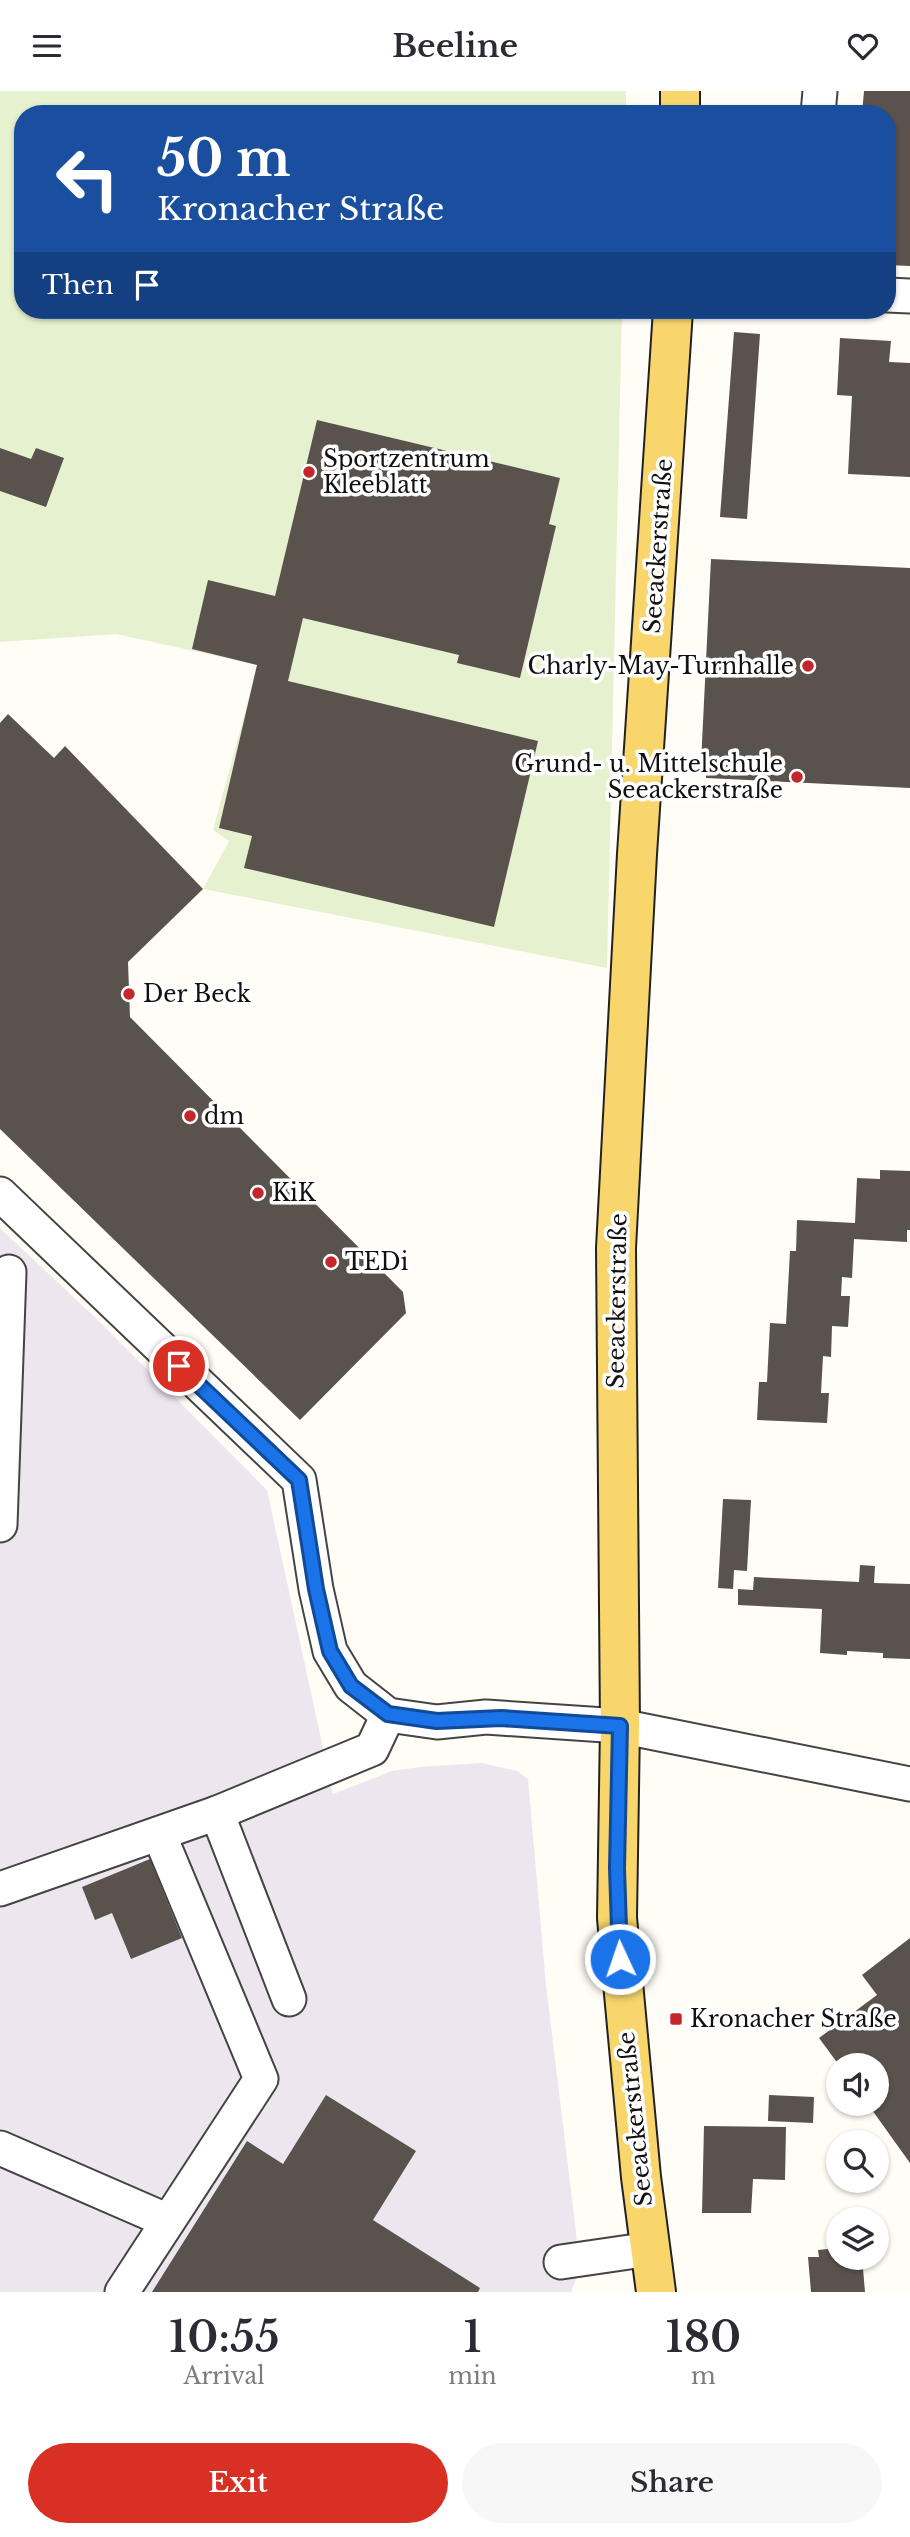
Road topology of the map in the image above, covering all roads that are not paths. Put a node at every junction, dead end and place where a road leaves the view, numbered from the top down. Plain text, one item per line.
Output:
1 (672, 319) edge
2 (0, 1193) edge
3 (9, 1272) dead end
4 (0, 1516) edge
5 (0, 1525) edge
6 (388, 1714) junction
7 (620, 1726) junction
8 (910, 1784) edge
9 (217, 1813) junction
10 (159, 1833) junction
11 (0, 1889) edge
12 (289, 1999) dead end
13 (0, 2148) edge
14 (168, 2221) junction
15 (650, 2249) junction
16 (561, 2262) dead end
17 (122, 2292) edge
18 (656, 2292) edge

1 - 7 main road, Seeackerstraße
2 - 6 street
3 - 4 street
4 - 5 street
6 - 7 street
6 - 9 street
7 - 8 street
7 - 15 main road, Seeackerstraße
9 - 10 street
9 - 12 street
10 - 11 street
10 - 14 street
13 - 14 street
14 - 17 street
15 - 16 street
15 - 18 main road, Seeackerstraße

